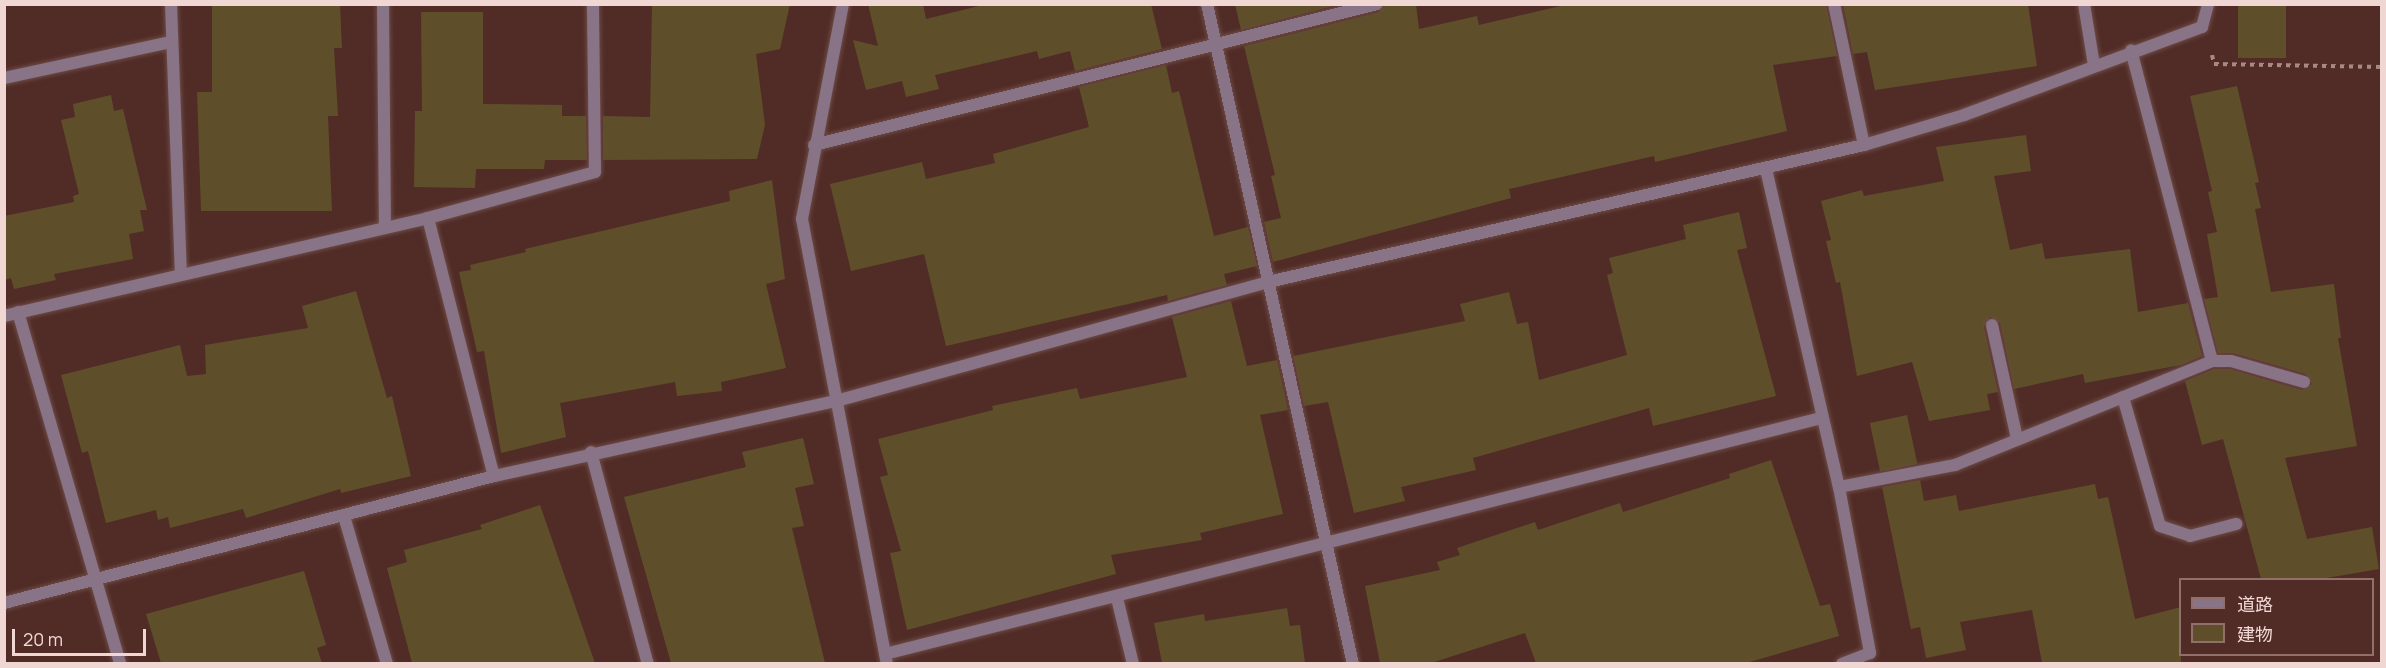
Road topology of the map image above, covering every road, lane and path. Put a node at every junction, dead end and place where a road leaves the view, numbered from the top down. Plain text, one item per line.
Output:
1 (171, 4) edge
2 (383, 4) edge
3 (593, 4) edge
4 (843, 4) edge
5 (1207, 4) edge
6 (1377, 4) edge
7 (1834, 4) edge
8 (2084, 4) edge
9 (2208, 4) edge
10 (2202, 27) junction
11 (171, 42) junction
12 (1215, 44) junction
13 (2131, 50) junction
14 (2094, 65) junction
15 (2382, 67) edge
16 (4, 78) edge
17 (814, 145) junction
18 (1864, 145) junction
19 (1766, 169) junction
20 (428, 218) junction
21 (385, 226) junction
22 (181, 273) junction
23 (1268, 282) junction
24 (18, 312) junction
25 (4, 316) edge
26 (1992, 325) dead end
27 (2212, 361) junction
28 (2304, 382) dead end
29 (2122, 398) junction
30 (836, 401) junction
31 (1821, 418) junction
32 (2017, 439) junction
33 (591, 452) junction
34 (494, 476) junction
35 (1839, 487) junction
36 (344, 516) junction
37 (2236, 524) dead end
38 (1326, 543) junction
39 (96, 581) junction
40 (1117, 598) junction
41 (4, 603) edge
42 (886, 659) edge
43 (120, 663) edge
44 (387, 663) edge
45 (648, 663) edge
46 (1133, 663) edge
47 (1353, 663) edge
48 (1842, 663) edge

1 - 11 street
2 - 21 street
3 - 20 street
4 - 17 street
5 - 12 street
6 - 12 street
7 - 18 street
8 - 14 street
9 - 10 street
10 - 13 street
10 - 15 path
11 - 16 street
11 - 22 street
12 - 17 street
12 - 23 street
13 - 14 street
13 - 27 street
14 - 18 street
17 - 30 street
18 - 19 street
19 - 23 street
19 - 31 street
20 - 21 street
20 - 34 street
21 - 22 street
22 - 24 street
23 - 30 street
23 - 38 street
24 - 25 street
24 - 39 street
26 - 32 street
27 - 28 street
27 - 29 street
29 - 32 street
29 - 37 street
30 - 33 street
30 - 42 street
31 - 35 street
31 - 38 street
32 - 35 street
33 - 34 street
33 - 45 street
34 - 36 street
35 - 48 street
36 - 39 street
36 - 44 street
38 - 40 street
38 - 47 street
39 - 41 street
39 - 43 street
40 - 42 street
40 - 46 street

